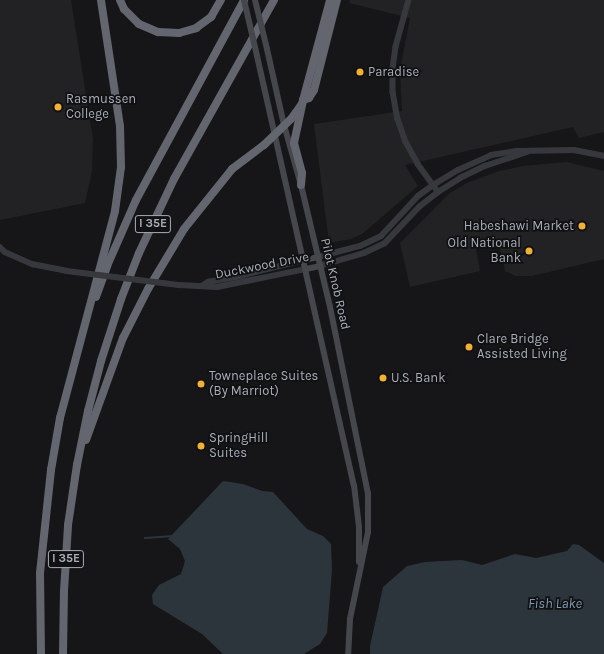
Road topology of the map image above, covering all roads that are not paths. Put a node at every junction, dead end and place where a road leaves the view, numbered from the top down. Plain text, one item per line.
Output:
1 (101, 0) edge
2 (120, 0) edge
3 (221, 0) edge
4 (244, 0) edge
5 (256, 0) edge
6 (274, 0) edge
7 (330, 0) edge
8 (337, 0) edge
9 (409, 0) edge
10 (303, 102) junction
11 (284, 125) junction
12 (274, 135) junction
13 (531, 151) junction
14 (604, 156) edge
15 (433, 184) junction
16 (301, 185) junction
17 (438, 192) junction
18 (0, 247) edge
19 (318, 257) junction
20 (304, 260) junction
21 (320, 266) junction
22 (306, 269) junction
23 (203, 285) junction
24 (79, 345) junction
25 (77, 465) junction
26 (359, 575) junction
27 (41, 654) edge
28 (63, 654) edge
29 (348, 654) edge

1 - 24 highway
2 - 3 highway
4 - 12 main road, Pilot Knob Road, bridge
4 - 24 highway, I 35E
5 - 11 main road, Pilot Knob Road, bridge
6 - 25 highway, I 35E
7 - 10 highway
8 - 10 highway
9 - 15 street
10 - 11 highway
10 - 16 highway
11 - 12 highway
11 - 16 main road, Pilot Knob Road
12 - 20 main road, Pilot Knob Road
12 - 25 highway
13 - 14 street, Duckwood Drive
13 - 15 street, Duckwood Drive
13 - 17 street, Duckwood Drive
15 - 17 street
15 - 19 street, Duckwood Drive
16 - 19 main road, Pilot Knob Road
17 - 21 street, Duckwood Drive
18 - 23 street, Duckwood Drive, bridge
19 - 20 main road, Duckwood Drive
19 - 21 main road, Pilot Knob Road
20 - 22 main road, Pilot Knob Road
20 - 23 street, Duckwood Drive
21 - 22 main road, Duckwood Drive
21 - 26 main road, Pilot Knob Road
22 - 23 street, Duckwood Drive
22 - 26 main road, Pilot Knob Road
24 - 27 highway, I 35E
25 - 28 highway, I 35E
26 - 29 main road, Pilot Knob Road

